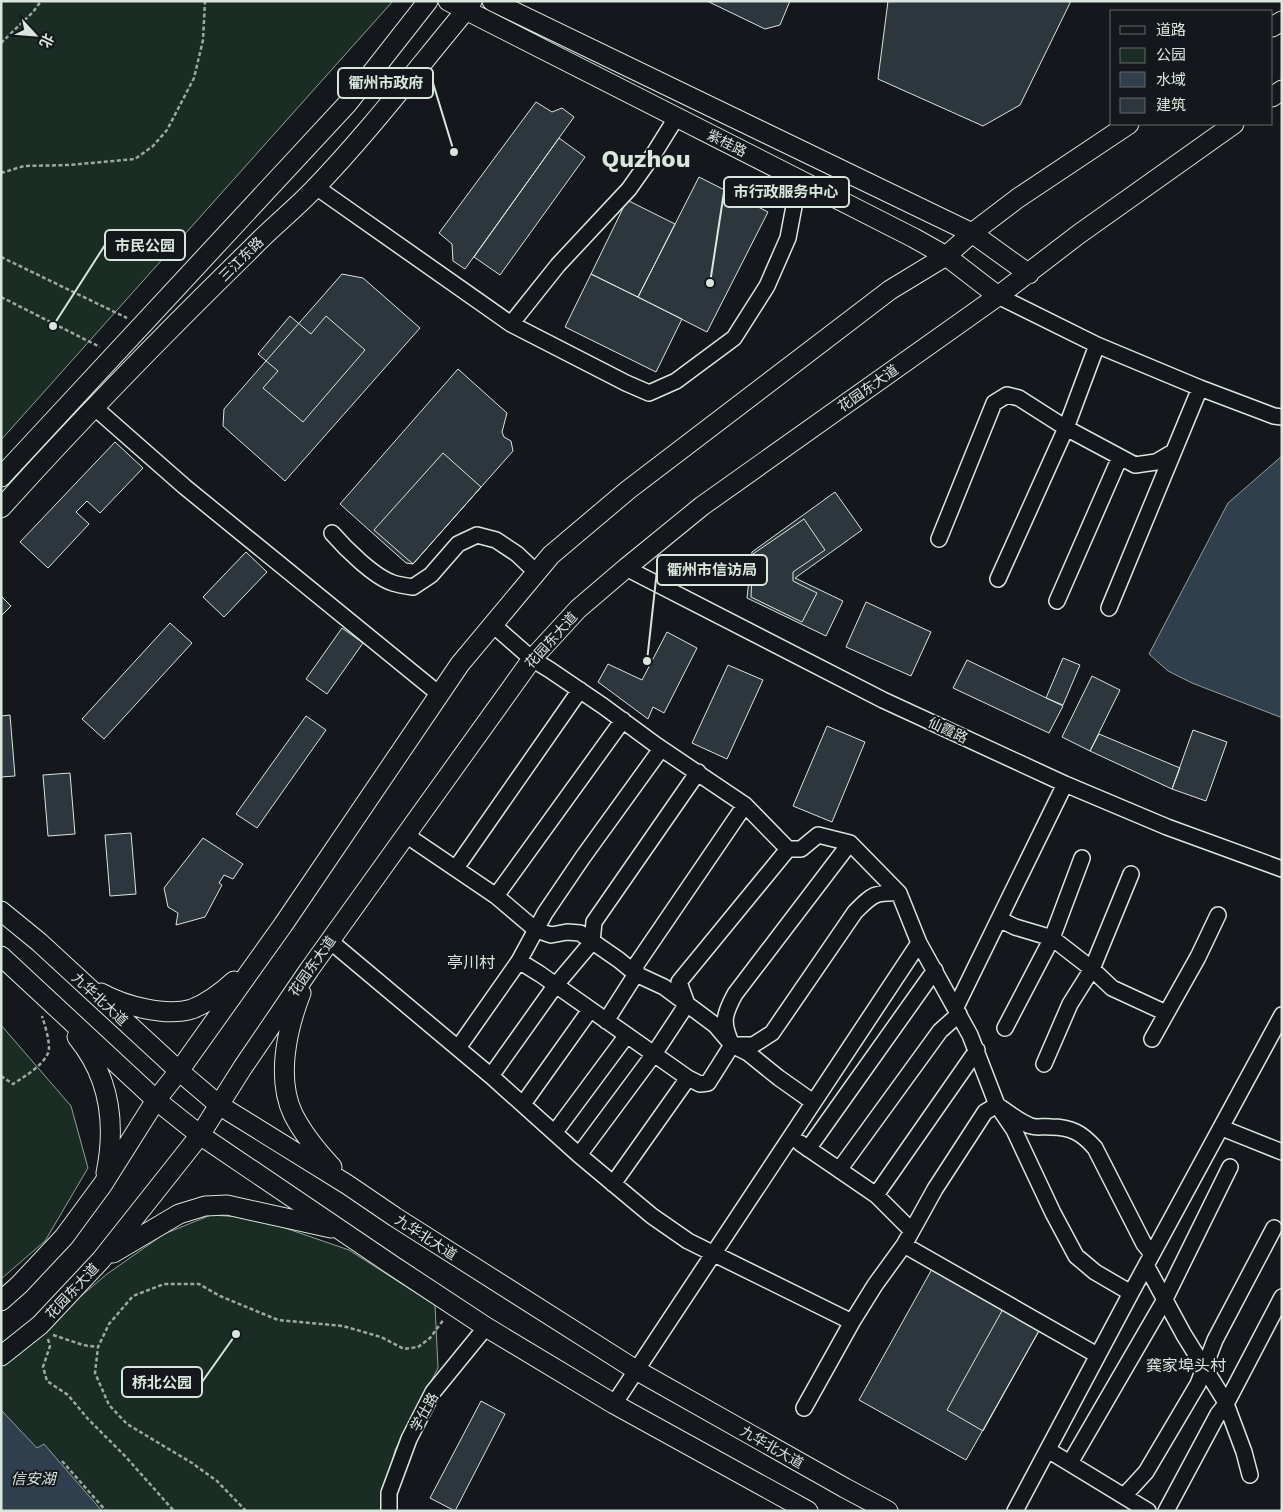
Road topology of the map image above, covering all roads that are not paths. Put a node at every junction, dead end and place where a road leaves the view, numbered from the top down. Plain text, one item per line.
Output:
1 (428, 1) edge
2 (448, 1) edge
3 (492, 1) edge
4 (469, 6) edge
5 (676, 118) junction
6 (1128, 125) edge
7 (1233, 125) edge
8 (799, 180) junction
9 (316, 188) junction
10 (972, 233) junction
11 (946, 256) junction
12 (1028, 274) junction
13 (998, 296) junction
14 (511, 324) junction
15 (1097, 345) junction
16 (1200, 388) junction
17 (94, 407) junction
18 (1279, 413) edge
19 (1066, 428) junction
20 (1173, 452) junction
21 (1120, 456) junction
22 (1, 477) edge
23 (1, 508) edge
24 (332, 533) dead end
25 (939, 540) dead end
26 (626, 568) junction
27 (536, 572) junction
28 (998, 579) dead end
29 (1057, 601) dead end
30 (1109, 608) dead end
31 (492, 624) junction
32 (532, 660) junction
33 (580, 690) junction
34 (439, 694) junction
35 (623, 720) junction
36 (661, 748) junction
37 (698, 772) junction
38 (1065, 784) junction
39 (745, 805) junction
40 (406, 835) junction
41 (850, 843) junction
42 (788, 849) junction
43 (1082, 858) dead end
44 (456, 868) junction
45 (1282, 869) edge
46 (1131, 874) dead end
47 (899, 893) junction
48 (496, 896) junction
49 (1, 898) edge
50 (1, 911) edge
51 (1218, 915) dead end
52 (999, 919) junction
53 (536, 930) junction
54 (1052, 938) junction
55 (330, 941) junction
56 (39, 942) junction
57 (592, 942) junction
58 (919, 943) junction
59 (256, 961) junction
60 (519, 961) junction
61 (6, 962) edge
62 (1092, 969) junction
63 (309, 970) junction
64 (935, 970) junction
65 (636, 974) junction
66 (84, 983) junction
67 (555, 986) junction
68 (36, 988) junction
69 (687, 1004) junction
70 (590, 1010) junction
71 (957, 1010) junction
72 (1166, 1013) junction
73 (1282, 1015) edge
74 (606, 1021) junction
75 (1005, 1028) dead end
76 (627, 1035) junction
77 (1152, 1039) dead end
78 (732, 1045) junction
79 (458, 1048) junction
80 (977, 1050) junction
81 (654, 1054) junction
82 (1044, 1064) dead end
83 (179, 1071) junction
84 (491, 1076) junction
85 (688, 1078) junction
86 (156, 1100) junction
87 (813, 1102) junction
88 (523, 1104) junction
89 (218, 1105) junction
90 (997, 1105) junction
91 (1222, 1128) junction
92 (555, 1132) junction
93 (200, 1134) junction
94 (790, 1137) junction
95 (808, 1149) junction
96 (1282, 1152) edge
97 (579, 1155) junction
98 (1230, 1167) dead end
99 (839, 1170) junction
100 (103, 1184) junction
101 (613, 1184) junction
102 (348, 1185) junction
103 (876, 1195) junction
104 (1274, 1228) dead end
105 (911, 1230) junction
106 (342, 1231) junction
107 (904, 1245) junction
108 (714, 1252) junction
109 (101, 1260) junction
110 (1149, 1260) junction
111 (1131, 1293) junction
112 (1282, 1297) edge
113 (1164, 1300) junction
114 (1, 1301) edge
115 (852, 1322) junction
116 (486, 1327) junction
117 (1098, 1355) junction
118 (1, 1356) edge
119 (1204, 1366) junction
120 (636, 1370) junction
121 (614, 1404) junction
122 (1226, 1404) junction
123 (804, 1408) dead end
124 (1048, 1450) junction
125 (1070, 1463) junction
126 (1250, 1475) dead end
127 (1124, 1496) junction
128 (389, 1511) edge
129 (808, 1511) edge
130 (888, 1511) edge
131 (1016, 1511) edge
132 (1148, 1511) edge
133 (1166, 1511) edge

1 - 22 main road, 三江东路
2 - 4 main road, 紫桂路
3 - 10 main road, 紫桂路
4 - 5 main road, 紫桂路
4 - 9 main road, 三江东路
5 - 8 main road, 紫桂路
5 - 14 street
6 - 10 main road
7 - 12 main road, 花园东大道
8 - 11 main road, 紫桂路
8 - 14 street
9 - 14 street
9 - 17 main road, 三江东路
10 - 11 main road
10 - 12 main road, 紫桂路
11 - 13 main road, 紫桂路
11 - 27 main road
12 - 13 main road, 花园东大道
13 - 15 street
13 - 26 main road, 花园东大道
15 - 16 street
15 - 19 street
16 - 18 street
16 - 20 street
17 - 23 main road, 三江东路
17 - 34 street
19 - 21 street
19 - 25 street
19 - 28 street
20 - 21 street
20 - 30 street
21 - 29 street
24 - 27 street
26 - 32 main road, 花园东大道
26 - 38 street, 仙霞路
27 - 31 main road
31 - 32 street
31 - 34 main road
32 - 33 street
32 - 40 main road, 花园东大道
33 - 35 street
33 - 44 street
34 - 59 main road
35 - 36 street
35 - 48 street
36 - 37 street
36 - 53 street
37 - 39 street
37 - 57 street
38 - 45 street, 仙霞路
38 - 52 street
39 - 42 street
39 - 65 street
40 - 44 street
40 - 55 main road, 花园东大道
41 - 42 street
41 - 47 street
41 - 78 street
42 - 69 street
43 - 54 street
44 - 48 street
46 - 62 street
47 - 58 street
47 - 78 street
48 - 53 street
49 - 56 main road
50 - 56 main road, 九华北大道
51 - 72 street
52 - 54 street
52 - 71 street
53 - 57 street
53 - 60 street
54 - 62 street
54 - 75 street
55 - 63 main road, 花园东大道
55 - 79 street
56 - 66 main road, 九华北大道
57 - 65 street
57 - 67 street
58 - 64 street
58 - 87 street
59 - 66 main road
59 - 83 main road
60 - 67 street
60 - 79 street
61 - 68 main road
62 - 72 street
62 - 82 street
63 - 89 main road, 花园东大道
63 - 102 main road
64 - 71 street
64 - 95 street
65 - 69 street
65 - 74 street
66 - 83 main road, 九华北大道
67 - 70 street
67 - 84 street
68 - 86 main road
68 - 100 main road
69 - 78 street
69 - 81 street
70 - 74 street
70 - 88 street
71 - 80 street
71 - 99 street
72 - 77 street
73 - 91 street
74 - 76 street
76 - 81 street
76 - 92 street
78 - 85 street
78 - 87 street
79 - 84 street
80 - 90 street
80 - 103 street
81 - 85 street
81 - 97 street
83 - 86 main road
83 - 89 main road, 九华北大道
84 - 88 street
85 - 101 street
86 - 93 main road
86 - 100 main road
87 - 94 street
88 - 92 street
89 - 93 main road, 花园东大道
89 - 102 main road, 九华北大道
90 - 105 street
90 - 110 street
90 - 111 street
91 - 96 street
91 - 110 street
92 - 97 street
93 - 106 main road
93 - 109 main road, 花园东大道
94 - 95 street
94 - 108 street
95 - 99 street
97 - 101 street
98 - 113 street
99 - 103 street
100 - 114 main road
101 - 108 street
102 - 120 main road, 九华北大道
103 - 105 street
104 - 119 street
105 - 107 street
106 - 109 main road
106 - 116 main road
107 - 115 street
107 - 117 street
108 - 115 street
108 - 120 street
109 - 118 main road, 花园东大道
110 - 111 street
110 - 113 street
111 - 117 street
112 - 122 street
113 - 119 street
113 - 125 street
115 - 123 street
116 - 121 main road
116 - 128 street, 学仕路
117 - 124 street
119 - 122 street
119 - 127 street
120 - 121 street
120 - 130 main road, 九华北大道
121 - 129 main road
122 - 126 street
122 - 133 street
124 - 125 street
124 - 131 street
125 - 127 street
127 - 132 street

